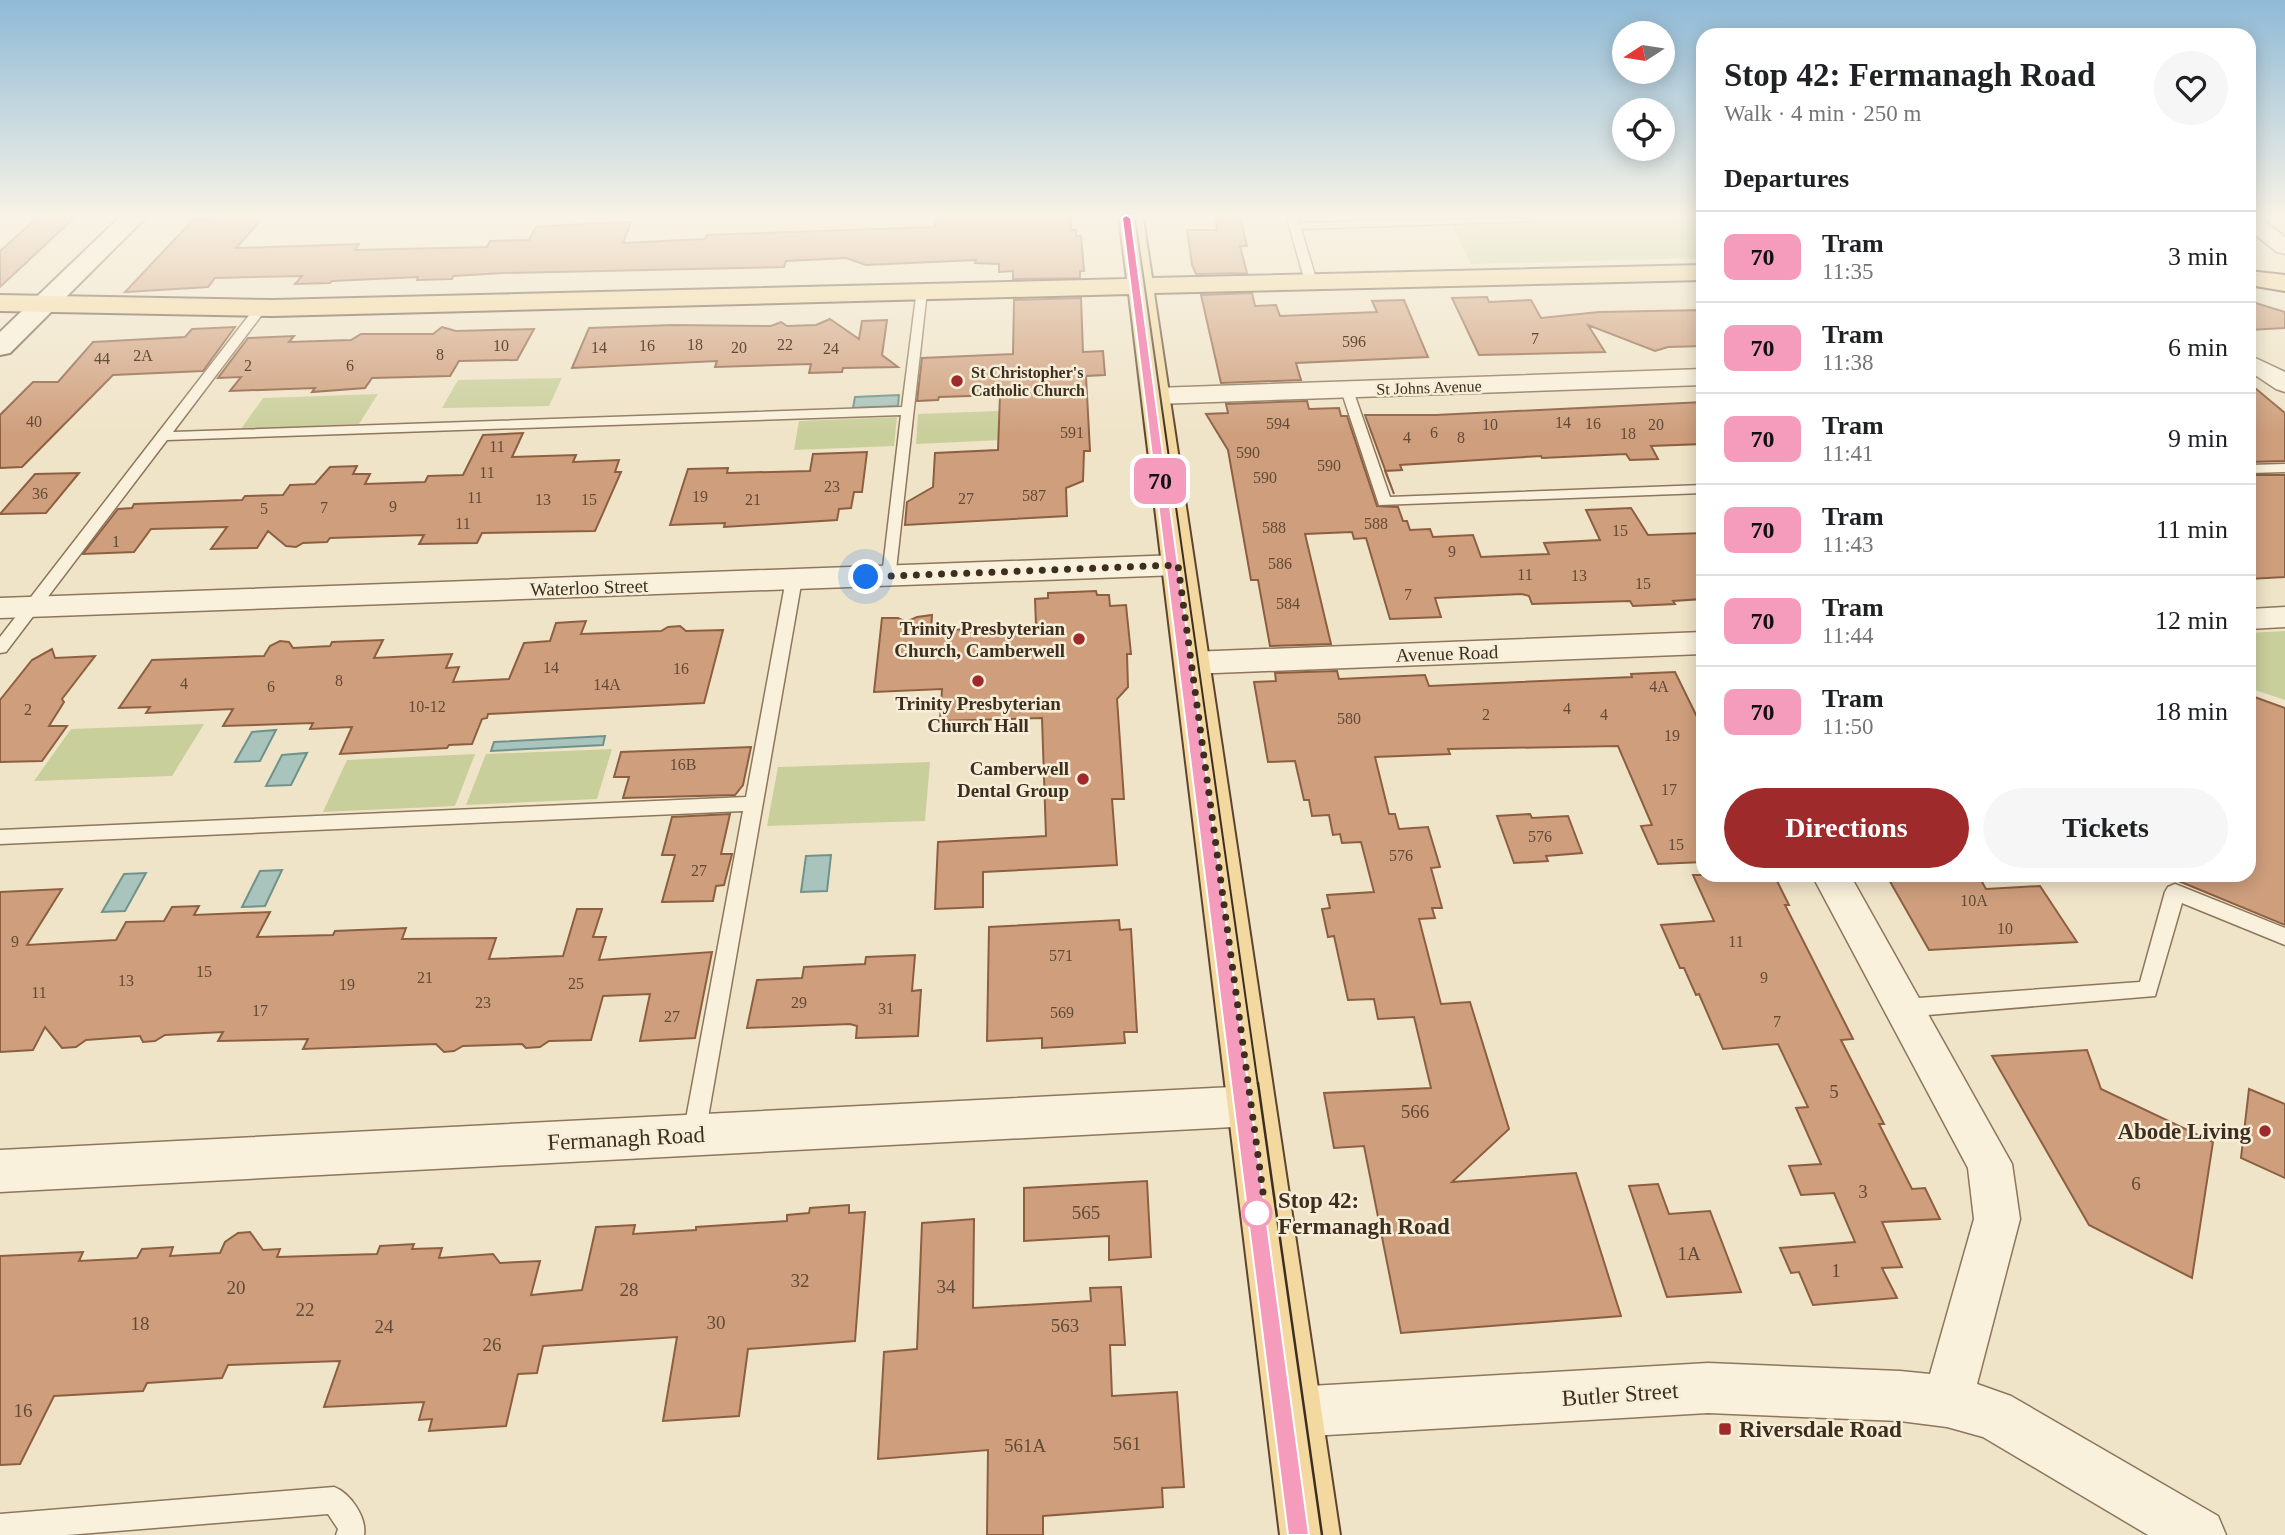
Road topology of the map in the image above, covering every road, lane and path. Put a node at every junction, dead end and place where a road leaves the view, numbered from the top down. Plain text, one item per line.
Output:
1 (60, 290) edge
2 (921, 290) junction
3 (948, 290) edge
4 (1140, 290) edge
5 (0, 303) edge
6 (44, 305) junction
7 (261, 308) junction
8 (0, 347) edge
9 (2256, 365) edge
10 (1696, 377) edge
11 (2285, 384) edge
12 (1346, 390) junction
13 (1155, 397) junction
14 (908, 411) junction
15 (163, 436) junction
16 (2285, 468) edge
17 (2256, 469) edge
18 (1696, 489) edge
19 (1178, 565) junction
20 (890, 576) junction
21 (794, 579) junction
22 (32, 607) junction
23 (0, 608) edge
24 (2285, 617) edge
25 (2256, 618) edge
26 (1696, 643) edge
27 (0, 648) edge
28 (1190, 663) junction
29 (753, 804) junction
30 (0, 837) edge
31 (1836, 882) edge
32 (2285, 937) edge
33 (1904, 1008) junction
34 (1252, 1106) junction
35 (694, 1135) junction
36 (0, 1171) edge
37 (1947, 1402) junction
38 (1293, 1412) junction
39 (0, 1527) edge
40 (2194, 1534) edge
41 (349, 1535) edge
42 (1310, 1535) edge

1 - 6 street
2 - 3 main road
2 - 7 main road
2 - 14 lane
4 - 13 main road
5 - 6 main road
6 - 7 main road
6 - 8 street
7 - 15 lane
9 - 11 street
10 - 12 street, St Johns Avenue
12 - 13 street, St Johns Avenue
12 - 18 lane
13 - 19 main road
14 - 15 lane
14 - 20 lane
15 - 22 lane
16 - 17 lane
19 - 20 street, Waterloo Street
19 - 28 main road
20 - 21 street, Waterloo Street
21 - 22 street, Waterloo Street
21 - 29 lane
22 - 23 street, Waterloo Street
22 - 27 lane
24 - 25 street
26 - 28 street, Avenue Road
28 - 34 main road
29 - 30 lane
29 - 35 lane
31 - 33 street
32 - 33 lane
33 - 37 street
34 - 35 street, Fermanagh Road
34 - 38 main road
35 - 36 street, Fermanagh Road
37 - 38 street, Butler Street
37 - 40 street, Butler Street
38 - 42 main road
39 - 41 lane

